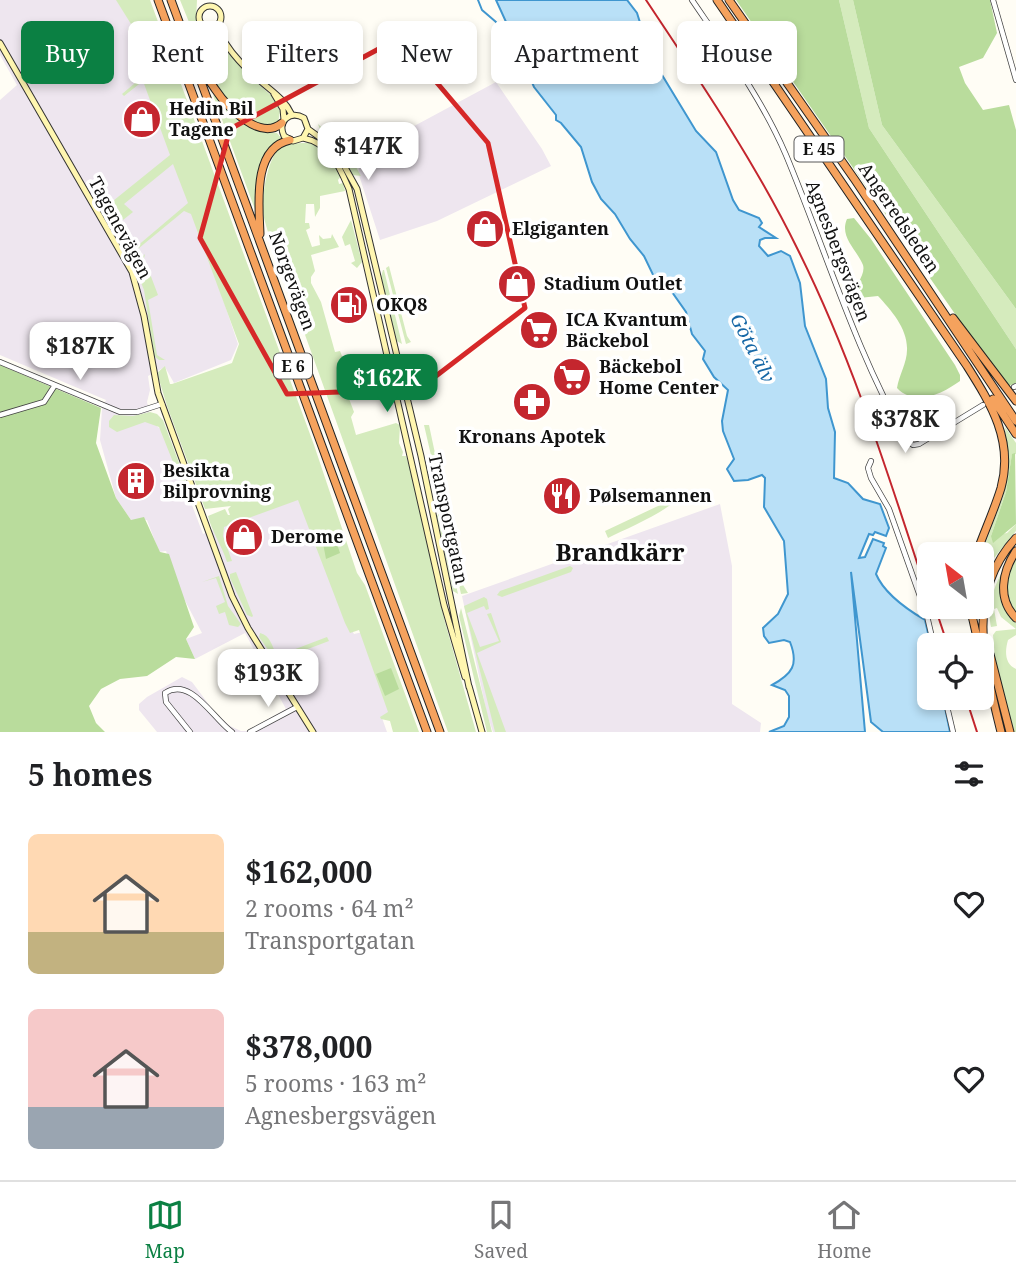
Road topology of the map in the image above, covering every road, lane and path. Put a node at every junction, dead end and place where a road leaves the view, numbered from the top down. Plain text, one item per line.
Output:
1 (158, 0) edge
2 (171, 0) edge
3 (201, 0) edge
4 (692, 0) edge
5 (717, 0) edge
6 (729, 0) edge
7 (993, 0) edge
8 (205, 8) junction
9 (174, 10) junction
10 (201, 21) edge
11 (220, 21) edge
12 (0, 44) edge
13 (228, 46) edge
14 (1016, 80) edge
15 (270, 89) junction
16 (292, 115) junction
17 (283, 122) junction
18 (308, 129) junction
19 (303, 138) junction
20 (290, 140) junction
21 (261, 244) junction
22 (927, 288) junction
23 (0, 362) edge
24 (967, 366) junction
25 (55, 385) junction
26 (1016, 401) edge
27 (162, 404) junction
28 (983, 405) dead end
29 (0, 415) edge
30 (1016, 421) edge
31 (1016, 433) edge
32 (871, 461) dead end
33 (1016, 538) edge
34 (981, 542) edge
35 (1016, 546) edge
36 (1016, 551) edge
37 (1016, 618) edge
38 (930, 633) edge
39 (983, 633) edge
40 (469, 687) junction
41 (994, 703) edge
42 (297, 707) junction
43 (948, 710) edge
44 (190, 732) edge
45 (232, 732) edge
46 (250, 732) edge
47 (313, 732) edge
48 (427, 732) edge
49 (440, 732) edge
50 (482, 732) edge
51 (953, 732) edge
52 (1001, 732) edge
53 (1010, 732) edge

1 - 48 highway, Norgevägen / E 6
2 - 9 highway, Norgevägen / E 6
3 - 8 street, Transportgatan
4 - 28 street, Agnesbergsvägen
5 - 24 highway, Angeredsleden / E 45
6 - 22 highway, Angeredsleden / E 45
7 - 14 street
8 - 10 street, Transportgatan
8 - 11 street, Transportgatan
9 - 17 highway
9 - 21 highway, Norgevägen / E 6
12 - 27 street, Tagenevägen
13 - 15 street, Transportgatan
15 - 16 street, Transportgatan
15 - 17 street, Transportgatan
16 - 17 street
16 - 18 street, Transportgatan
17 - 20 street, Transportgatan
18 - 19 street
18 - 40 street, Transportgatan
19 - 20 street
19 - 40 street, Transportgatan
20 - 21 highway
21 - 49 highway, Norgevägen / E 6
22 - 26 highway
22 - 30 highway, Angeredsleden / E 45
23 - 25 street
24 - 31 highway
24 - 34 highway, E 45
25 - 27 street
25 - 29 street
27 - 42 street, Tagenevägen
32 - 38 street
33 - 39 highway
35 - 53 highway
36 - 37 highway
40 - 50 street, Transportgatan
41 - 52 highway
42 - 46 street
42 - 47 street, Tagenevägen
43 - 51 street
44 - 45 street

